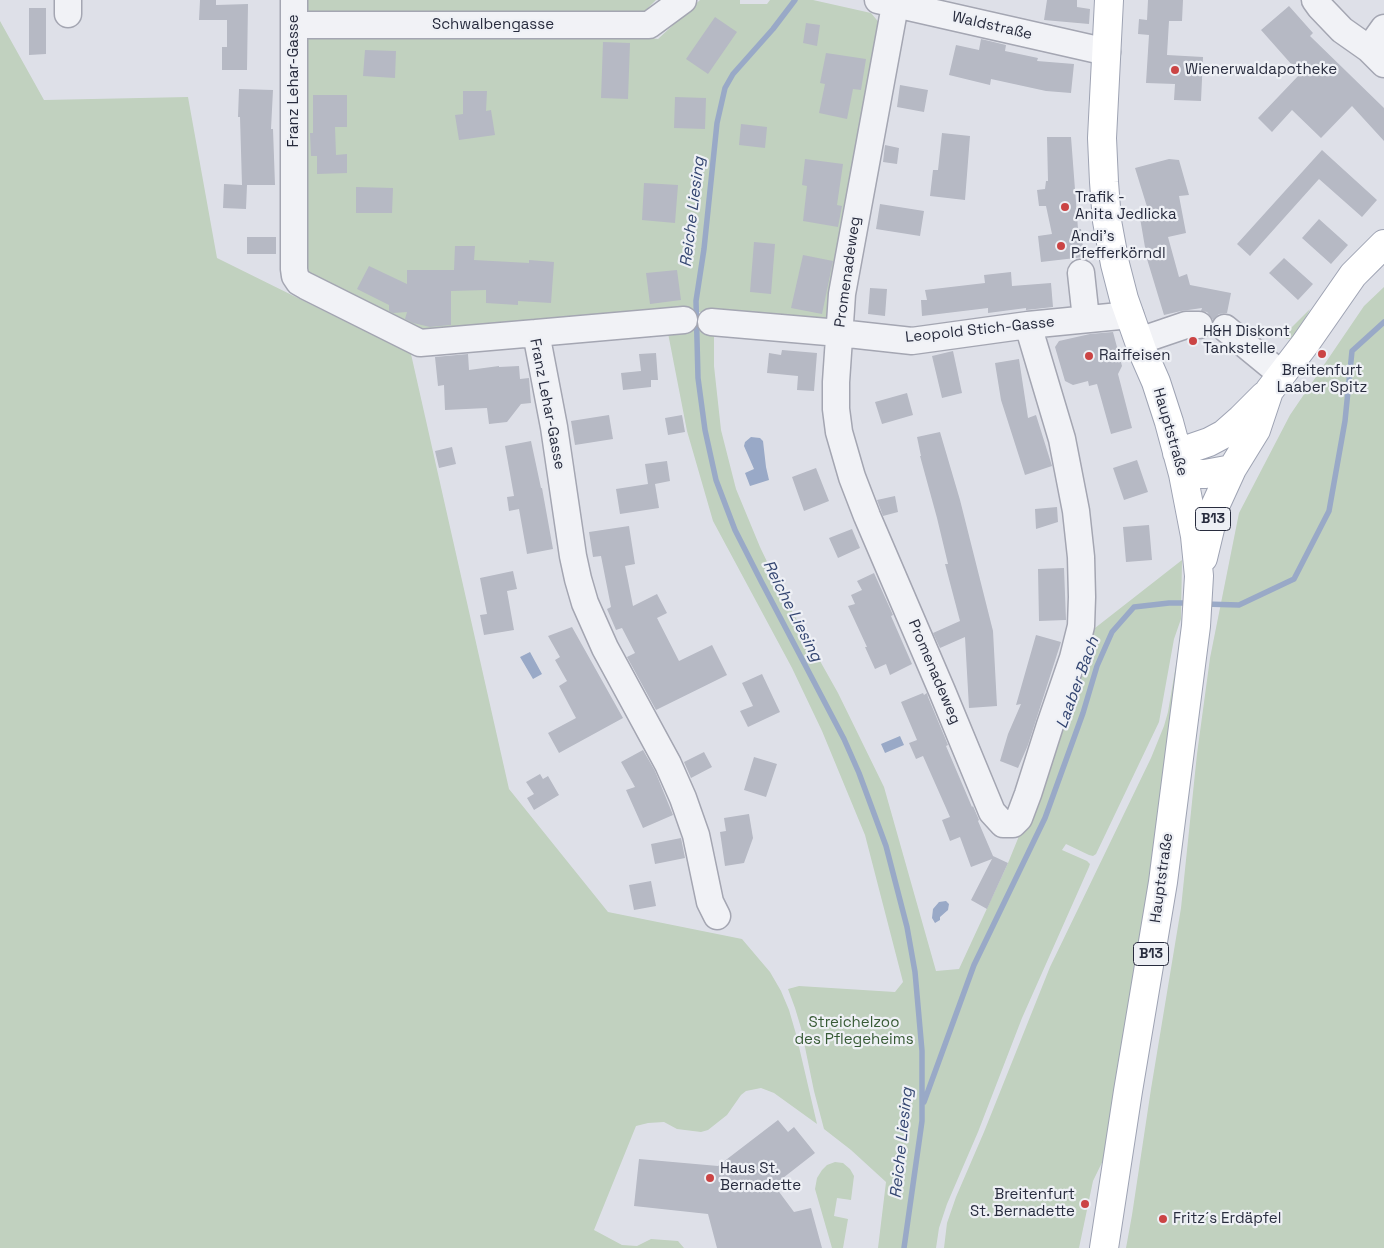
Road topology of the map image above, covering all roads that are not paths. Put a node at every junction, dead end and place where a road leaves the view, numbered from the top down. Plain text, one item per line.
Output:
1 (683, 0) edge
2 (1109, 0) edge
3 (1315, 0) edge
4 (890, 1) edge
5 (294, 13) edge
6 (1384, 28) edge
7 (1107, 52) junction
8 (1376, 56) edge
9 (1384, 244) edge
10 (1081, 273) dead end
11 (1130, 315) junction
12 (1086, 319) junction
13 (684, 320) dead end
14 (711, 322) dead end
15 (1028, 325) junction
16 (1199, 325) dead end
17 (1225, 328) dead end
18 (536, 333) junction
19 (839, 333) junction
20 (1139, 340) junction
21 (1275, 383) junction
22 (1180, 464) junction
23 (1232, 469) junction
24 (1199, 573) junction
25 (717, 916) dead end
26 (1104, 1248) edge

1 - 5 street, Schwalbengasse
2 - 7 main road, Hauptstraße
3 - 8 street
4 - 7 street, Waldstraße
4 - 19 street, Promenadeweg
5 - 18 street, Franz Lehar-Gasse
6 - 8 street
7 - 11 main road, Hauptstraße
9 - 21 main road, B13
10 - 12 street
11 - 12 street, Leopold Stich-Gasse
11 - 20 main road, Hauptstraße
12 - 15 street, Leopold Stich-Gasse
13 - 18 street
14 - 19 street, Leopold Stich-Gasse
15 - 19 street, Leopold Stich-Gasse
15 - 19 street, Promenadeweg
16 - 20 street
17 - 21 street
18 - 25 street, Franz Lehar-Gasse
20 - 22 main road, Hauptstraße
21 - 22 main road
21 - 23 main road, B13
22 - 23 main road
22 - 24 main road, Hauptstraße
23 - 24 main road, B13
24 - 26 main road, Hauptstraße / B13

